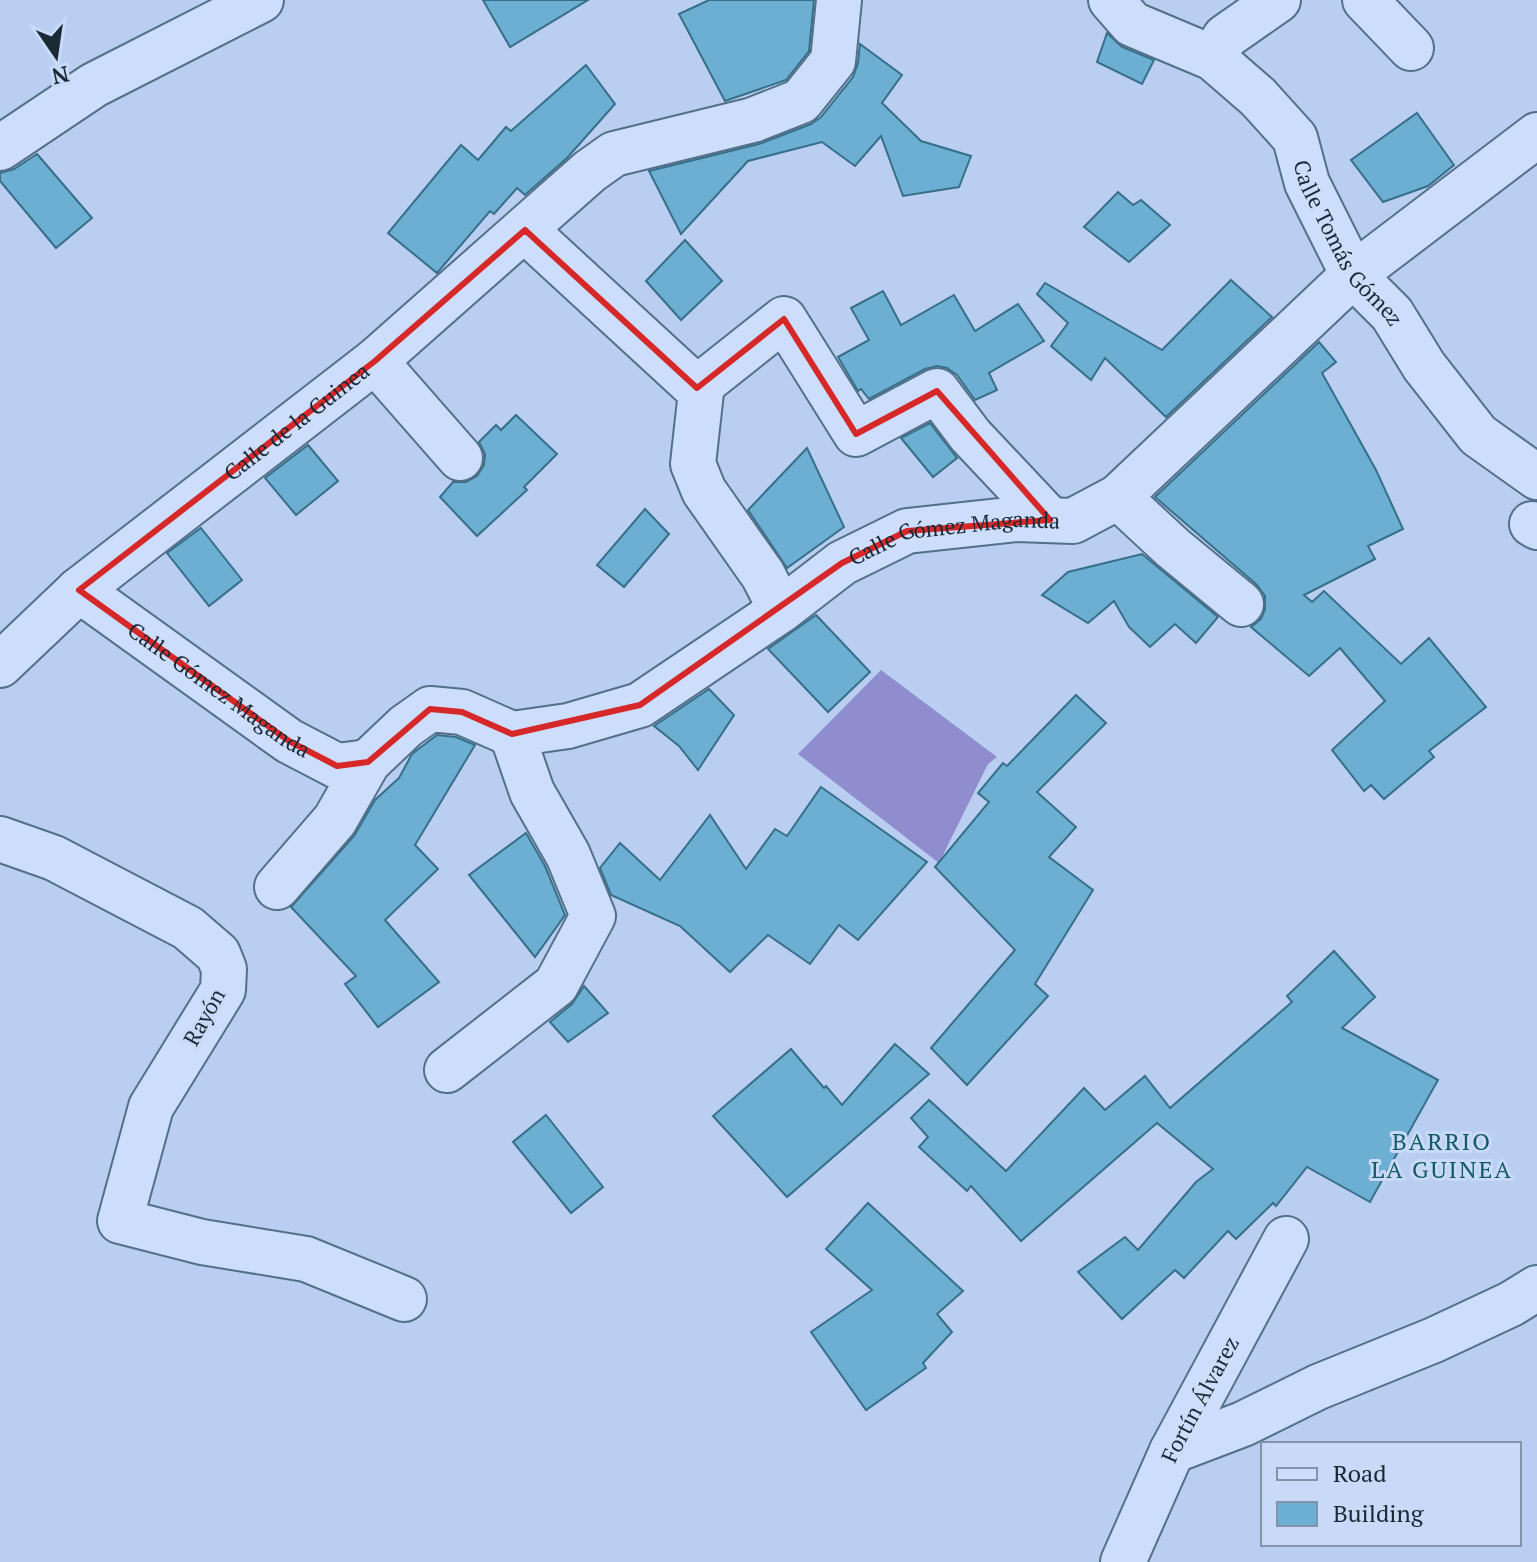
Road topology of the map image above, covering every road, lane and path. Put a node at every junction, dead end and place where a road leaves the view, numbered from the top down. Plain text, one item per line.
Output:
1 (261, 0) edge
2 (839, 0) edge
3 (1111, 0) edge
4 (1278, 0) edge
5 (1365, 0) edge
6 (1411, 48) dead end
7 (1213, 58) junction
8 (1537, 135) edge
9 (0, 148) edge
10 (525, 230) junction
11 (1353, 275) junction
12 (375, 361) junction
13 (697, 388) junction
14 (460, 458) dead end
15 (1537, 477) edge
16 (1118, 497) junction
17 (1050, 520) junction
18 (79, 590) junction
19 (1241, 604) dead end
20 (781, 610) junction
21 (0, 665) edge
22 (512, 734) junction
23 (368, 762) junction
24 (0, 839) edge
25 (277, 887) dead end
26 (447, 1070) dead end
27 (1286, 1239) dead end
28 (1537, 1288) edge
29 (404, 1299) dead end
30 (1172, 1451) junction
31 (1123, 1562) edge

1 - 9 street
2 - 10 street, Calle de la Guinea
3 - 7 street, Calle Tomás Gómez
4 - 7 street
5 - 6 street
7 - 11 street, Calle Tomás Gómez
8 - 11 street, Calle Gómez Maganda
10 - 12 street, Calle de la Guinea
10 - 13 street
11 - 15 street, Calle Tomás Gómez
11 - 16 street, Calle Gómez Maganda
12 - 14 street
12 - 18 street, Calle de la Guinea
13 - 17 street
13 - 20 street
16 - 17 street, Calle Gómez Maganda
16 - 19 street
17 - 20 street, Calle Gómez Maganda
18 - 21 street, Calle de la Guinea
18 - 23 street, Calle Gómez Maganda
20 - 22 street, Calle Gómez Maganda
22 - 23 street
22 - 26 street
23 - 25 street
24 - 29 street, Rayón
27 - 30 street, Fortín Álvarez
28 - 30 street
30 - 31 street, Fortín Álvarez

